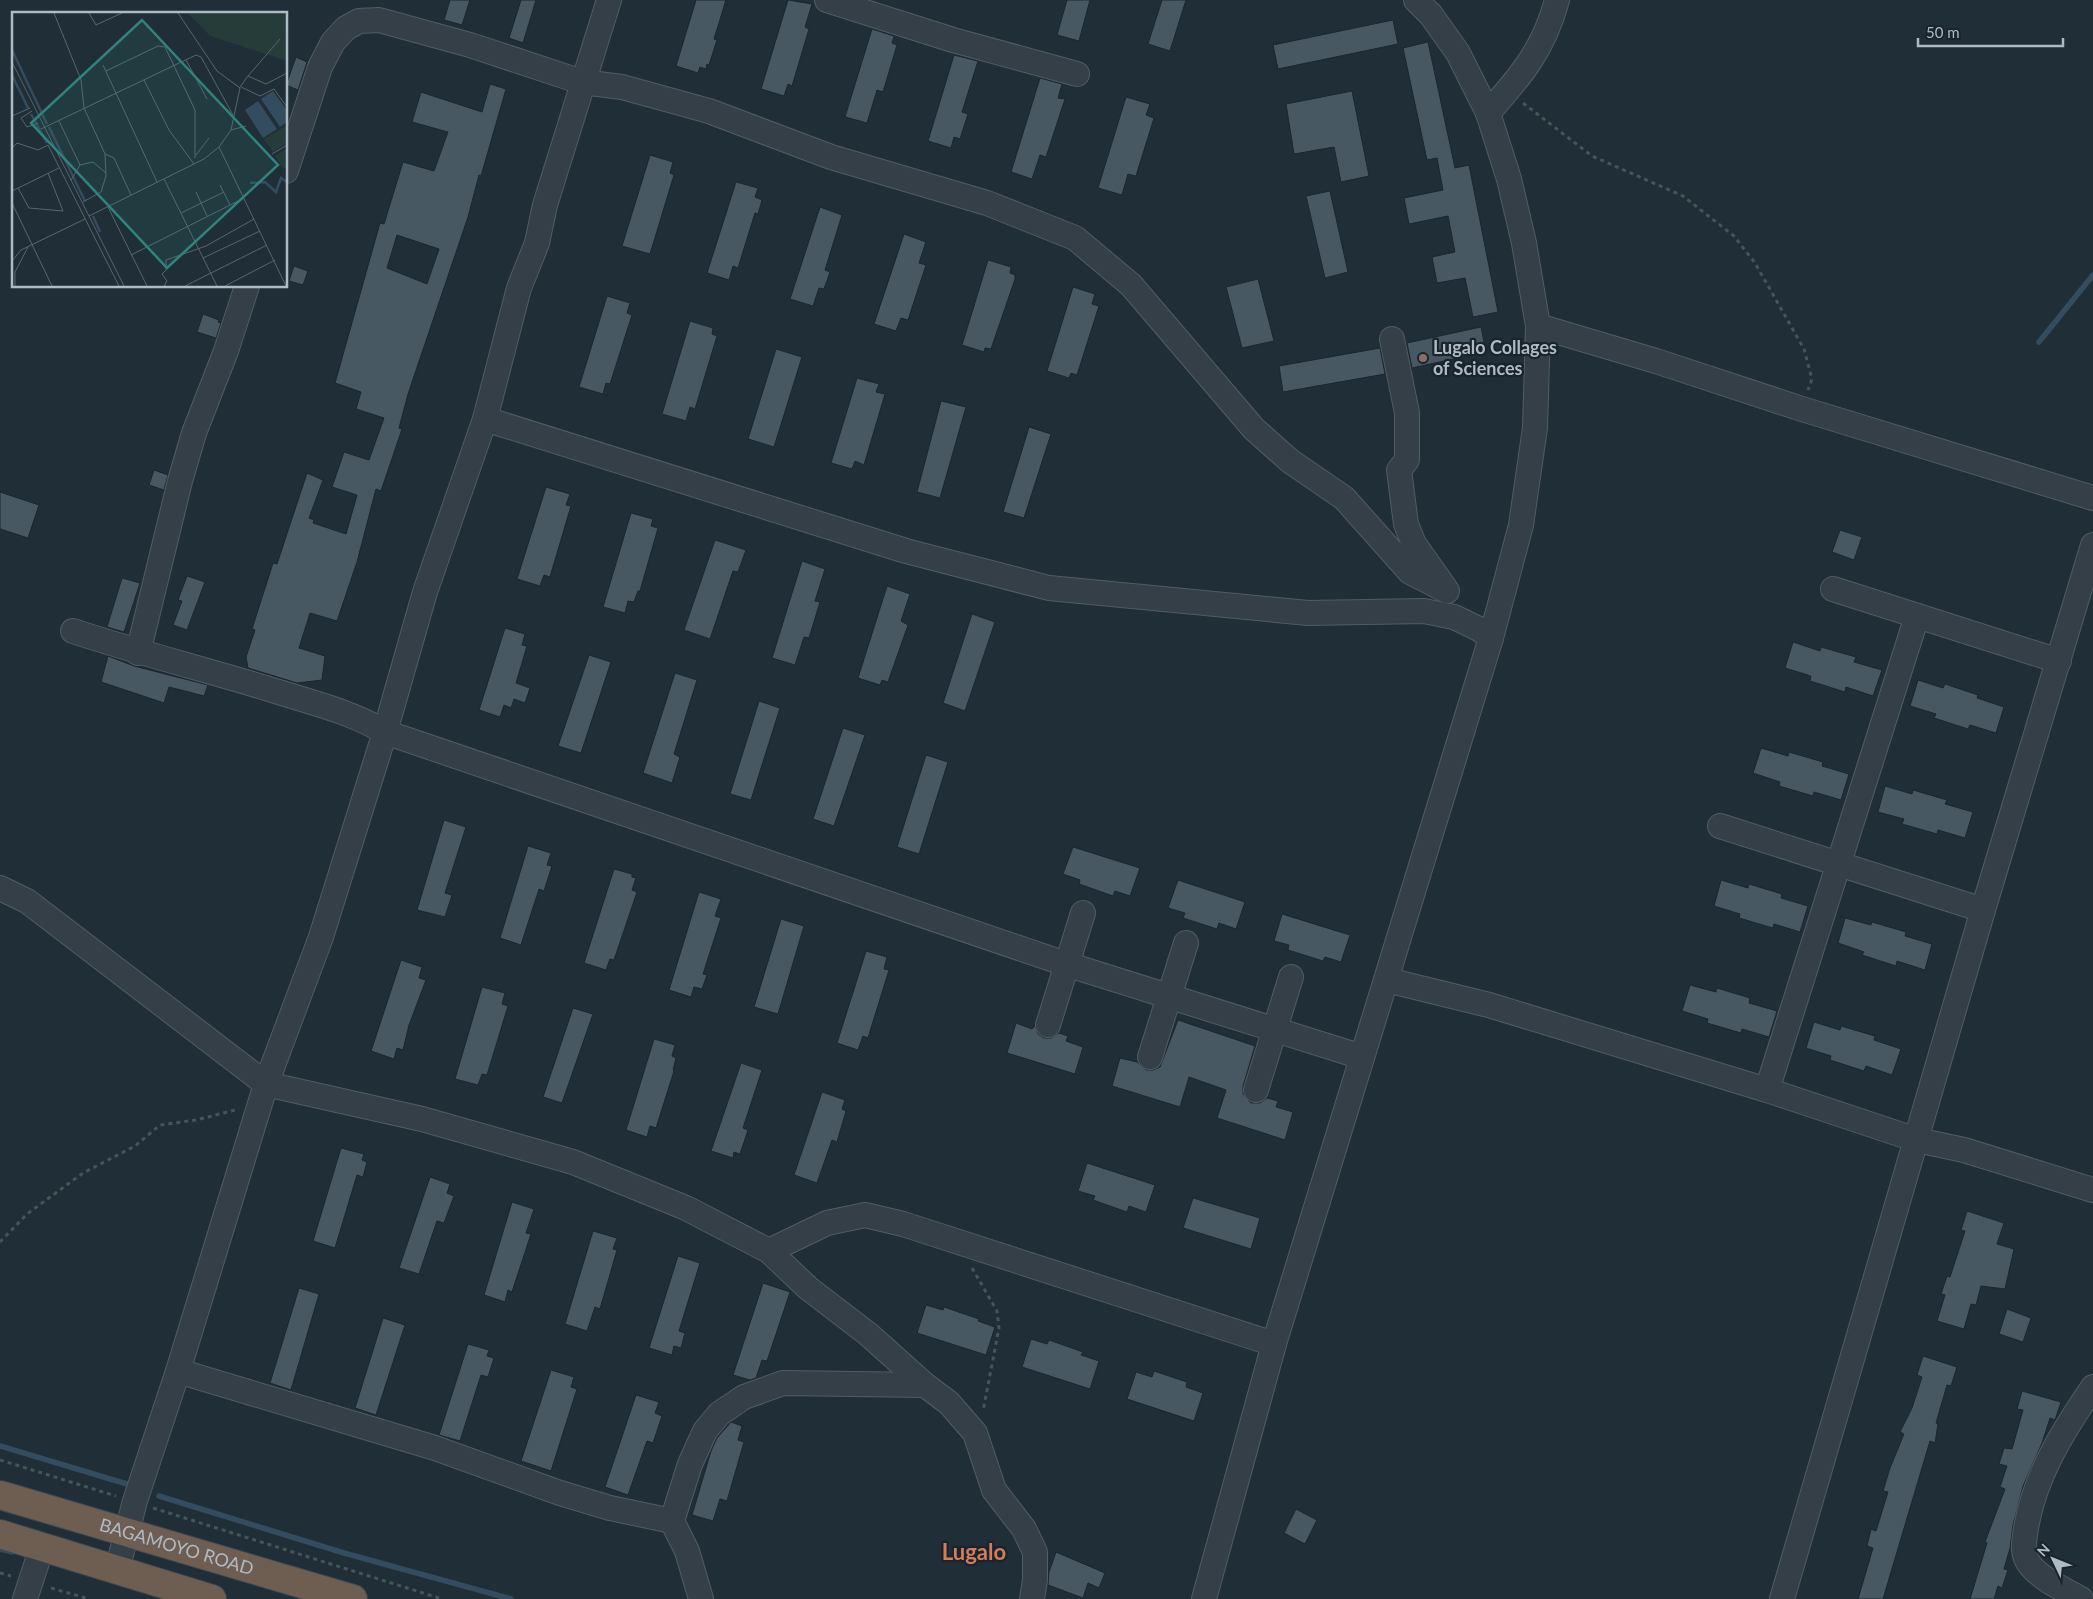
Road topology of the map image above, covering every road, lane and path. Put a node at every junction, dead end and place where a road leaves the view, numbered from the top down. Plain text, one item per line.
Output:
1 (609, 0) edge
2 (827, 0) edge
3 (1416, 0) edge
4 (1557, 0) edge
5 (1077, 74) dead end
6 (582, 82) junction
7 (1507, 92) junction
8 (1488, 113) junction
9 (288, 165) edge
10 (246, 288) edge
11 (1538, 326) junction
12 (1392, 339) dead end
13 (1802, 409) junction
14 (485, 420) junction
15 (2093, 498) edge
16 (2093, 545) edge
17 (1832, 589) dead end
18 (1447, 591) junction
19 (1917, 616) junction
20 (73, 631) dead end
21 (1485, 634) junction
22 (138, 653) junction
23 (2059, 660) junction
24 (385, 732) junction
25 (1720, 826) dead end
26 (1839, 863) junction
27 (0, 888) edge
28 (1982, 910) junction
29 (1083, 913) dead end
30 (1186, 943) dead end
31 (1066, 964) junction
32 (1291, 977) dead end
33 (1387, 980) junction
34 (1168, 997) junction
35 (1048, 1025) dead end
36 (1275, 1030) junction
37 (1150, 1057) dead end
38 (1362, 1057) junction
39 (266, 1084) junction
40 (1256, 1090) dead end
41 (1767, 1090) junction
42 (259, 1110) junction
43 (1917, 1140) junction
44 (2093, 1190) edge
45 (0, 1242) edge
46 (957, 1242) junction
47 (769, 1251) junction
48 (1274, 1344) junction
49 (178, 1370) junction
50 (925, 1385) junction
51 (2093, 1387) edge
52 (976, 1433) junction
53 (0, 1460) edge
54 (0, 1496) edge
55 (135, 1502) junction
56 (672, 1521) junction
57 (0, 1534) edge
58 (126, 1534) junction
59 (42, 1547) junction
60 (117, 1570) junction
61 (25, 1599) edge
62 (212, 1599) edge
63 (353, 1599) edge
64 (442, 1599) edge
65 (701, 1599) edge
66 (1032, 1599) edge
67 (1204, 1599) edge
68 (1782, 1599) edge
69 (2081, 1599) edge

1 - 6 lane
2 - 5 lane
3 - 8 lane
4 - 7 lane
6 - 9 lane
6 - 14 lane
6 - 18 lane
7 - 8 lane
7 - 13 path
8 - 11 lane
10 - 22 lane
11 - 13 lane
11 - 21 lane
12 - 18 lane
13 - 15 lane
14 - 21 lane
14 - 24 lane
16 - 23 lane
17 - 19 lane
18 - 21 lane
19 - 23 lane
19 - 26 lane
20 - 22 lane
21 - 33 lane
22 - 24 lane
23 - 28 lane
24 - 31 lane
24 - 39 lane
25 - 26 lane
26 - 28 lane
26 - 41 lane
27 - 39 lane
28 - 43 lane
29 - 31 lane
30 - 34 lane
31 - 34 lane
31 - 35 lane
32 - 36 lane
33 - 38 lane
33 - 41 lane
34 - 36 lane
34 - 37 lane
36 - 38 lane
36 - 40 lane
38 - 48 lane
39 - 42 lane
39 - 47 lane
41 - 43 lane
42 - 45 path
42 - 49 lane
43 - 44 lane
43 - 68 lane
46 - 47 lane
46 - 48 lane
46 - 52 path
47 - 50 lane
48 - 67 lane
49 - 55 lane
49 - 56 lane
50 - 52 lane
50 - 56 lane
51 - 69 lane
52 - 66 lane
53 - 55 path
54 - 58 highway, BAGAMOYO ROAD
55 - 58 lane
55 - 64 path
56 - 65 lane
57 - 59 highway, BAGAMOYO ROAD
58 - 60 lane
58 - 63 highway, BAGAMOYO ROAD
59 - 60 highway, BAGAMOYO ROAD
59 - 61 lane
60 - 62 highway, BAGAMOYO ROAD

